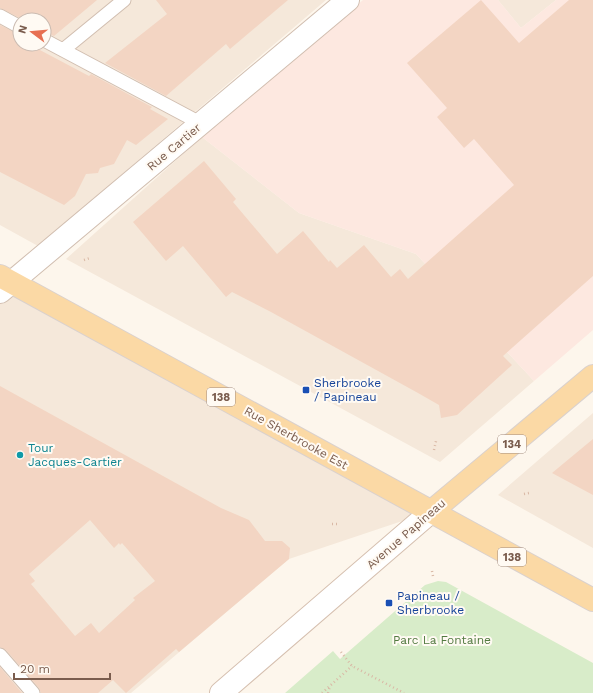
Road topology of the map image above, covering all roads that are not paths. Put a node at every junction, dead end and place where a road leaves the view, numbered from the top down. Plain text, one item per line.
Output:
1 (124, 0) edge
2 (348, 0) edge
3 (0, 16) edge
4 (12, 23) edge
5 (52, 44) edge
6 (63, 50) junction
7 (202, 124) junction
8 (4, 284) edge
9 (593, 376) edge
10 (432, 511) junction
11 (593, 600) edge
12 (0, 655) edge
13 (33, 693) edge
14 (221, 693) edge

1 - 6 lane
2 - 7 street, Rue Cartier
3 - 4 lane
5 - 6 lane
6 - 7 lane
7 - 8 street, Rue Cartier
8 - 10 main road, Rue Sherbrooke Est / 138
9 - 10 main road, Avenue Papineau / 134
10 - 11 main road, Rue Sherbrooke Est / 138
10 - 14 street, Avenue Papineau
12 - 13 lane

